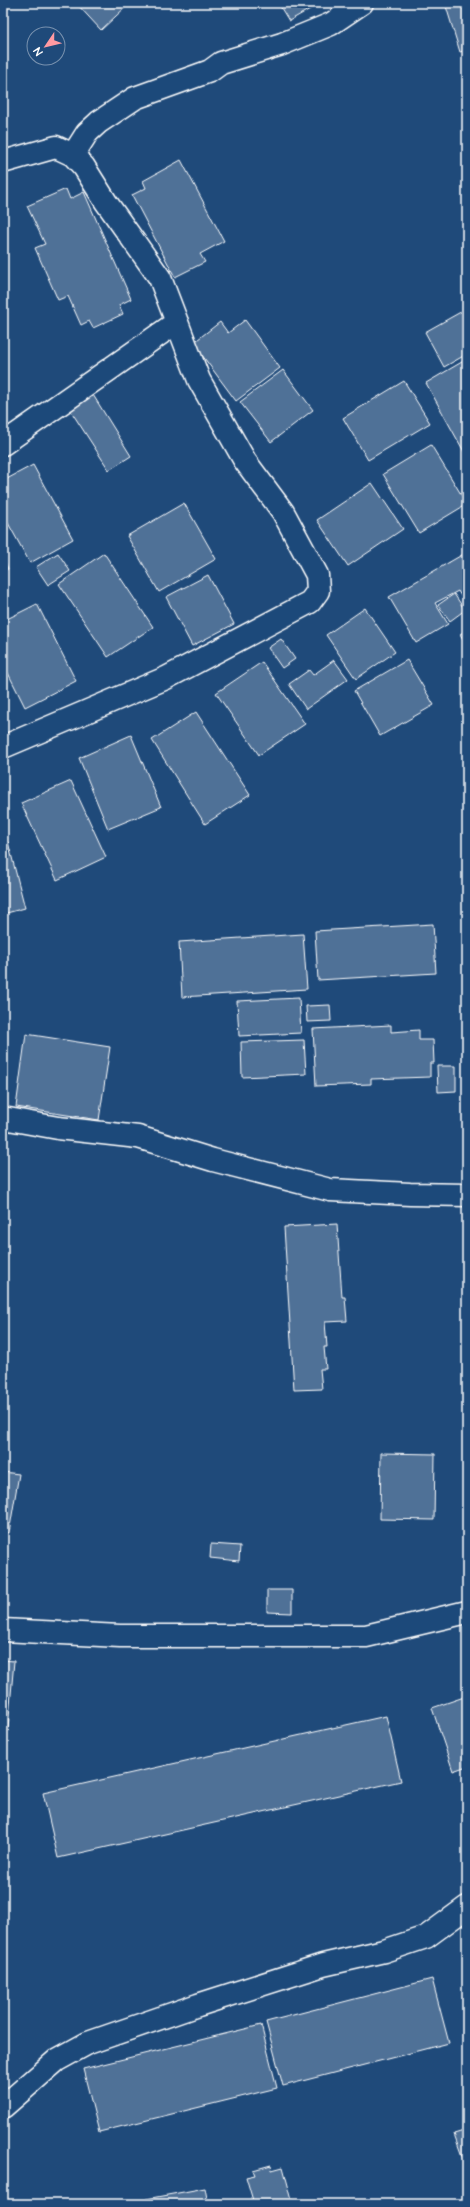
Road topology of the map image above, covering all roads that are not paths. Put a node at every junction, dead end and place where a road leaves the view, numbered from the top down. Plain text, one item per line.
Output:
1 (362, 3) edge
2 (72, 155) junction
3 (3, 162) edge
4 (177, 322) junction
5 (3, 444) edge
6 (3, 747) edge
7 (3, 1118) edge
8 (467, 1194) edge
9 (467, 1612) edge
10 (3, 1630) edge
11 (467, 1907) edge
12 (3, 2107) edge

1 - 2 street
2 - 3 street
2 - 4 street
4 - 5 street
4 - 6 street
7 - 8 street
9 - 10 street
11 - 12 street

